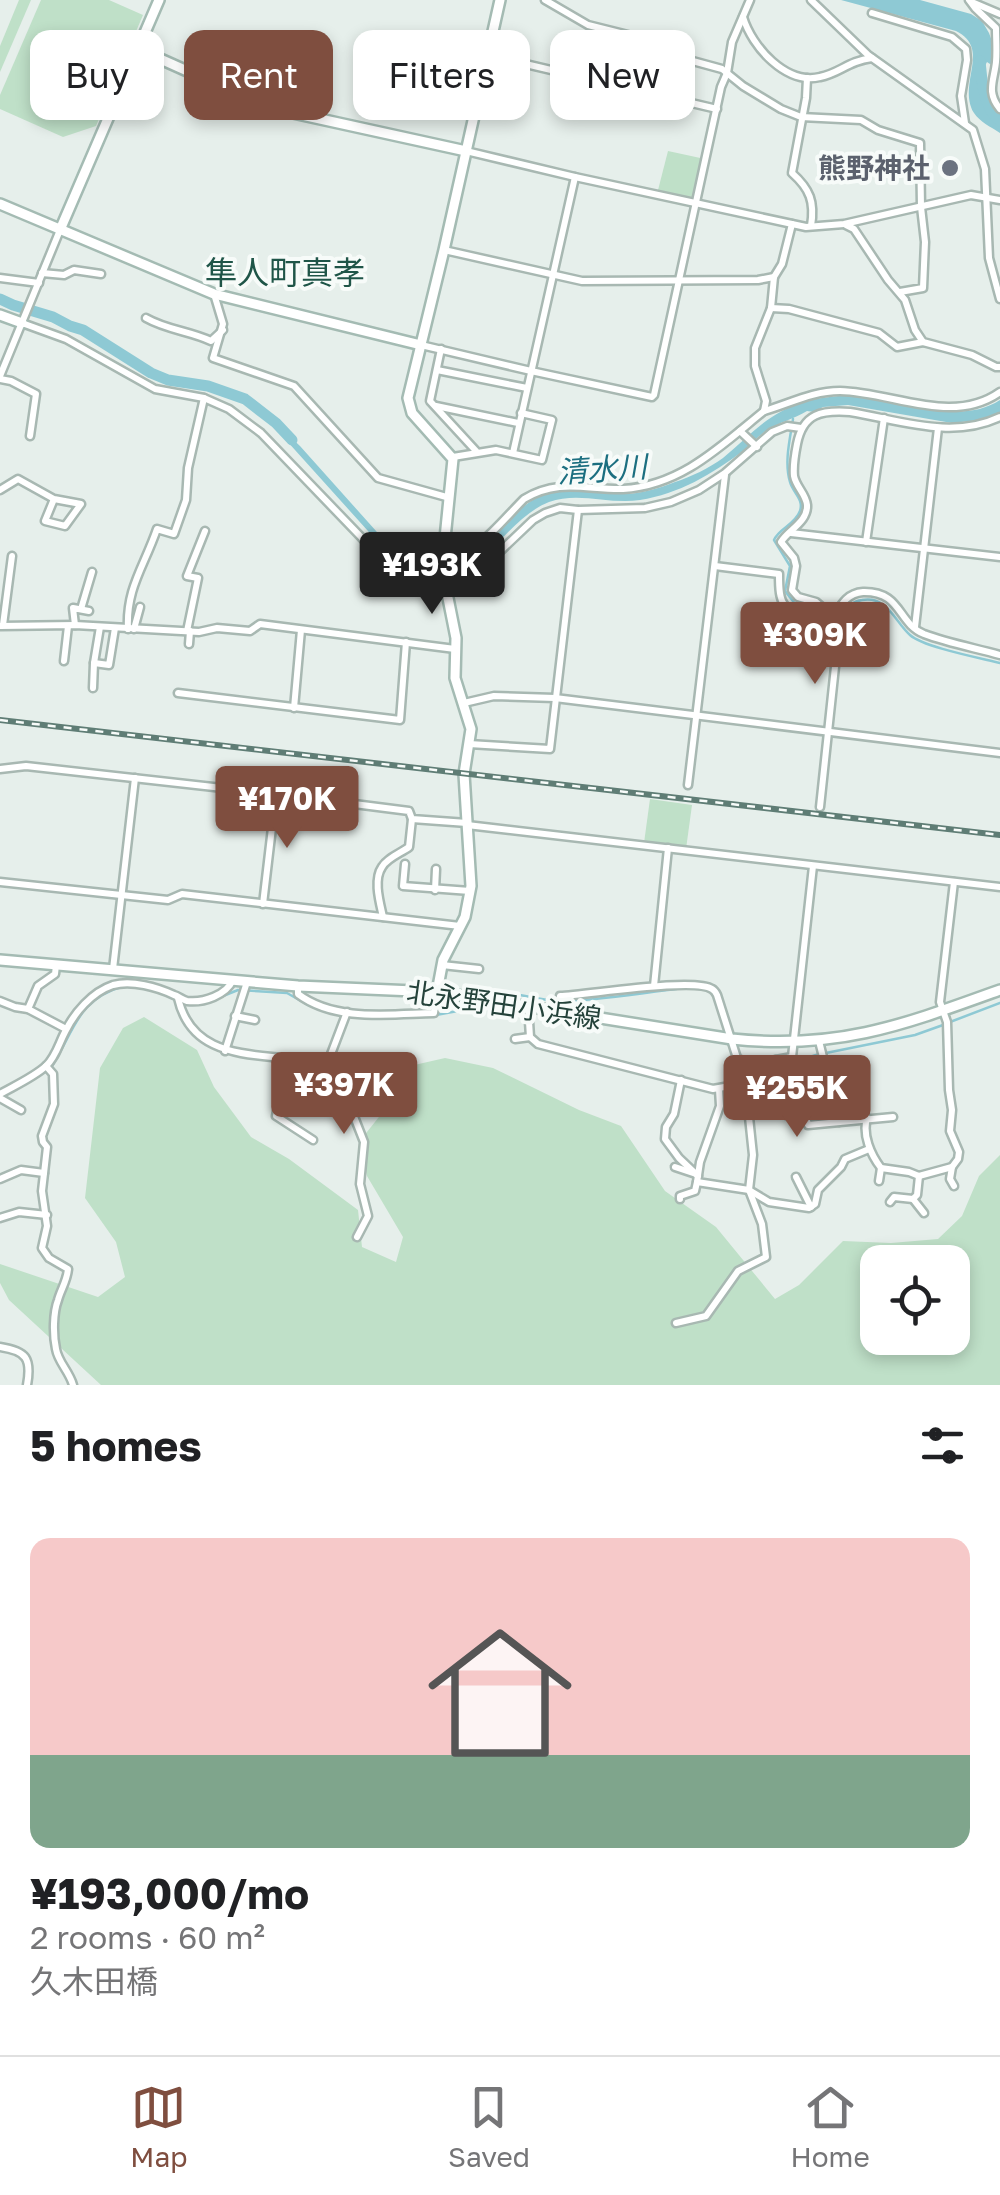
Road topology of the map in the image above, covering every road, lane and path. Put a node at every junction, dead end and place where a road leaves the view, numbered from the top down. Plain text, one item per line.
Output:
1 (159, 0) edge
2 (500, 0) edge
3 (545, 0) edge
4 (750, 0) edge
5 (810, 0) edge
6 (969, 0) edge
7 (872, 14) dead end
8 (1000, 14) edge
9 (743, 16) junction
10 (146, 30) edge
11 (493, 30) edge
12 (872, 58) junction
13 (164, 61) edge
14 (530, 65) edge
15 (727, 73) junction
16 (807, 78) junction
17 (717, 109) junction
18 (1000, 110) edge
19 (801, 117) junction
20 (107, 120) edge
21 (473, 120) edge
22 (965, 124) junction
23 (466, 150) junction
24 (574, 178) junction
25 (987, 197) junction
26 (1000, 200) edge
27 (0, 204) edge
28 (695, 204) junction
29 (921, 206) junction
30 (792, 224) junction
31 (844, 224) junction
32 (810, 226) junction
33 (60, 230) junction
34 (444, 250) junction
35 (42, 273) junction
36 (101, 274) dead end
37 (551, 276) junction
38 (774, 277) junction
39 (0, 278) edge
40 (679, 280) junction
41 (39, 283) junction
42 (900, 292) junction
43 (214, 294) junction
44 (1000, 299) edge
45 (771, 308) junction
46 (0, 315) edge
47 (146, 318) dead end
48 (22, 323) junction
49 (223, 329) junction
50 (923, 342) junction
51 (422, 344) junction
52 (441, 350) junction
53 (0, 356) edge
54 (4, 366) junction
55 (1000, 367) edge
56 (436, 370) junction
57 (531, 372) junction
58 (0, 377) edge
59 (527, 388) junction
60 (1000, 392) edge
61 (204, 398) junction
62 (435, 406) junction
63 (764, 411) junction
64 (521, 413) junction
65 (1000, 417) edge
66 (884, 418) junction
67 (518, 423) junction
68 (800, 428) junction
69 (938, 428) junction
70 (740, 431) junction
71 (30, 436) dead end
72 (756, 447) junction
73 (477, 452) junction
74 (513, 453) junction
75 (453, 458) junction
76 (725, 474) junction
77 (0, 490) edge
78 (450, 498) junction
79 (54, 499) junction
80 (578, 510) junction
81 (205, 531) dead end
82 (790, 532) junction
83 (866, 542) junction
84 (925, 549) junction
85 (12, 556) dead end
86 (1000, 558) edge
87 (442, 566) junction
88 (714, 566) junction
89 (92, 572) dead end
90 (198, 578) junction
91 (207, 580) dead end
92 (445, 586) junction
93 (140, 607) dead end
94 (2, 626) edge
95 (72, 626) junction
96 (100, 627) junction
97 (115, 628) junction
98 (131, 629) junction
99 (915, 629) junction
100 (301, 630) junction
101 (189, 631) junction
102 (406, 642) junction
103 (190, 644) dead end
104 (455, 648) junction
105 (1000, 654) edge
106 (64, 660) dead end
107 (94, 662) junction
108 (92, 688) dead end
109 (178, 693) dead end
110 (555, 698) junction
111 (464, 704) junction
112 (294, 708) junction
113 (697, 715) junction
114 (828, 732) junction
115 (470, 744) junction
116 (1000, 753) edge
117 (0, 771) edge
118 (134, 778) junction
119 (688, 785) dead end
120 (276, 794) junction
121 (820, 806) dead end
122 (412, 819) junction
123 (467, 824) junction
124 (668, 848) junction
125 (406, 864) dead end
126 (813, 866) junction
127 (436, 870) dead end
128 (0, 882) edge
129 (954, 882) junction
130 (1000, 887) edge
131 (435, 890) junction
132 (470, 891) junction
133 (122, 896) junction
134 (263, 904) junction
135 (383, 917) junction
136 (461, 926) junction
137 (0, 960) edge
138 (56, 965) junction
139 (441, 965) junction
140 (113, 970) junction
141 (479, 970) dead end
142 (138, 972) junction
143 (234, 980) junction
144 (138, 984) junction
145 (298, 986) junction
146 (654, 986) junction
147 (245, 987) junction
148 (1000, 990) edge
149 (437, 992) junction
150 (178, 999) junction
151 (0, 1001) edge
152 (559, 1004) junction
153 (528, 1006) junction
154 (28, 1009) junction
155 (347, 1015) junction
156 (235, 1016) junction
157 (255, 1020) dead end
158 (946, 1020) junction
159 (66, 1029) junction
160 (530, 1037) junction
161 (515, 1038) dead end
162 (732, 1039) junction
163 (794, 1042) junction
164 (820, 1048) junction
165 (226, 1051) junction
166 (290, 1059) junction
167 (794, 1061) junction
168 (328, 1062) junction
169 (776, 1065) junction
170 (46, 1066) junction
171 (747, 1073) junction
172 (681, 1080) junction
173 (719, 1089) junction
174 (0, 1096) edge
175 (339, 1106) junction
176 (21, 1110) dead end
177 (786, 1115) dead end
178 (892, 1117) dead end
179 (867, 1118) junction
180 (839, 1122) junction
181 (313, 1140) dead end
182 (869, 1149) junction
183 (675, 1167) dead end
184 (952, 1167) junction
185 (880, 1168) junction
186 (44, 1173) junction
187 (919, 1176) junction
188 (796, 1177) dead end
189 (698, 1178) junction
190 (0, 1179) edge
191 (879, 1182) dead end
192 (954, 1186) dead end
193 (749, 1190) junction
194 (680, 1199) dead end
195 (913, 1199) junction
196 (890, 1202) dead end
197 (811, 1206) junction
198 (924, 1213) dead end
199 (46, 1215) junction
200 (0, 1218) edge
201 (357, 1237) dead end
202 (676, 1324) dead end
203 (0, 1347) edge
204 (27, 1385) edge
205 (73, 1385) edge

1 - 10 street
2 - 11 street
3 - 15 street
4 - 9 street
5 - 12 street
6 - 8 street
6 - 18 street
7 - 22 street
9 - 15 street
9 - 16 street
12 - 16 street
12 - 22 street
13 - 23 street
14 - 17 street
15 - 17 street
15 - 19 street
16 - 19 street
17 - 28 street
19 - 29 street
19 - 32 street
20 - 33 street
21 - 23 street
22 - 25 street
23 - 24 street
23 - 34 street
24 - 28 street
24 - 37 street
25 - 26 street
25 - 29 street
25 - 44 street
27 - 33 street
28 - 30 street
28 - 40 street
29 - 31 street
29 - 42 street
30 - 32 street
30 - 38 street
31 - 32 street
31 - 42 street
33 - 35 street
33 - 43 street
34 - 37 street
34 - 51 street
35 - 36 street
35 - 41 street
37 - 40 street
37 - 57 street
38 - 40 street
38 - 45 street
39 - 41 street
40 - 57 street
41 - 48 street
42 - 50 street
43 - 49 street
43 - 51 street
45 - 50 street
45 - 63 street
46 - 48 street
47 - 49 street
48 - 54 street
48 - 61 street
49 - 78 street
50 - 55 street
51 - 52 street
51 - 75 street
52 - 56 street
52 - 57 street
53 - 54 street
54 - 58 street
56 - 59 street
56 - 62 street
57 - 59 street
58 - 71 street
59 - 64 street
60 - 63 street
61 - 92 street
61 - 98 street
62 - 67 street
62 - 73 street
63 - 70 street
64 - 67 street
64 - 74 street
65 - 69 street
66 - 68 street
66 - 69 street
66 - 83 street
67 - 74 street
68 - 72 street
68 - 82 street
69 - 84 street
70 - 72 street
70 - 87 street
72 - 76 street
73 - 74 street
73 - 75 street
75 - 78 street
76 - 80 street
76 - 88 street
77 - 79 street
78 - 87 street
79 - 79 street
80 - 92 street
80 - 110 street
81 - 90 street
82 - 83 street
82 - 99 street
83 - 84 street
84 - 86 street
84 - 99 street
85 - 94 street
87 - 92 street
88 - 113 street
88 - 114 street
89 - 95 street
90 - 91 street
90 - 101 street
92 - 104 street
93 - 98 street
94 - 95 street
95 - 96 street
95 - 106 street
96 - 97 street
96 - 107 street
97 - 98 street
97 - 107 street
98 - 101 street
99 - 105 street
100 - 101 street
100 - 102 street
100 - 112 street
101 - 103 street
102 - 104 street
102 - 112 street
104 - 111 street
107 - 108 street
109 - 112 street
110 - 111 street
110 - 113 street
110 - 115 street
111 - 115 street
113 - 114 street
113 - 119 street
114 - 116 street
114 - 121 street
115 - 123 street
117 - 118 street
118 - 120 street
118 - 133 street
120 - 122 street
120 - 134 street
122 - 123 street
122 - 135 street
123 - 124 street
123 - 132 street
124 - 126 street
124 - 146 street
125 - 131 street
126 - 129 street
126 - 163 street
127 - 131 street
128 - 133 street
129 - 130 street
129 - 158 street
131 - 132 street
132 - 136 street
133 - 134 street
133 - 140 street
134 - 135 street
135 - 136 street
136 - 139 street
137 - 138 street, 北永野田小浜線
138 - 140 street, 北永野田小浜線
138 - 154 street
139 - 141 street
139 - 149 street
140 - 142 street, 北永野田小浜線
142 - 143 street, 北永野田小浜線
142 - 144 street
143 - 147 street, 北永野田小浜線
143 - 150 street
144 - 150 street
144 - 159 street
145 - 147 street, 北永野田小浜線
145 - 149 street, 北永野田小浜線
145 - 155 street
146 - 152 street
146 - 162 street
147 - 156 street
148 - 158 street, 北永野田小浜線
149 - 153 street, 北永野田小浜線
149 - 155 street
150 - 165 street
151 - 154 street
152 - 153 street, 北永野田小浜線
152 - 162 street, 北永野田小浜線
153 - 160 street
154 - 159 street
155 - 168 street
156 - 157 street
156 - 165 street
158 - 164 street, 北永野田小浜線
158 - 184 street
159 - 170 street
160 - 161 street
160 - 172 street
162 - 163 street, 北永野田小浜線
162 - 171 street
163 - 164 street, 北永野田小浜線
163 - 167 street
164 - 180 street
165 - 166 street
166 - 168 street
166 - 181 street
167 - 169 street
167 - 180 street
168 - 175 street
168 - 175 street
169 - 171 street
169 - 177 street
170 - 174 street
170 - 186 street
171 - 173 street
171 - 193 street
172 - 173 street
172 - 189 street
173 - 189 street
174 - 176 street
175 - 201 street
178 - 179 street
179 - 180 street
179 - 182 street
182 - 185 street
182 - 197 street
183 - 189 street
184 - 187 street
184 - 192 street
185 - 187 street
185 - 191 street
186 - 190 street
186 - 199 street
187 - 195 street
188 - 197 street
189 - 193 street
189 - 194 street
193 - 197 street
193 - 202 street
195 - 196 street
195 - 198 street
199 - 200 street
199 - 205 street
203 - 204 street

